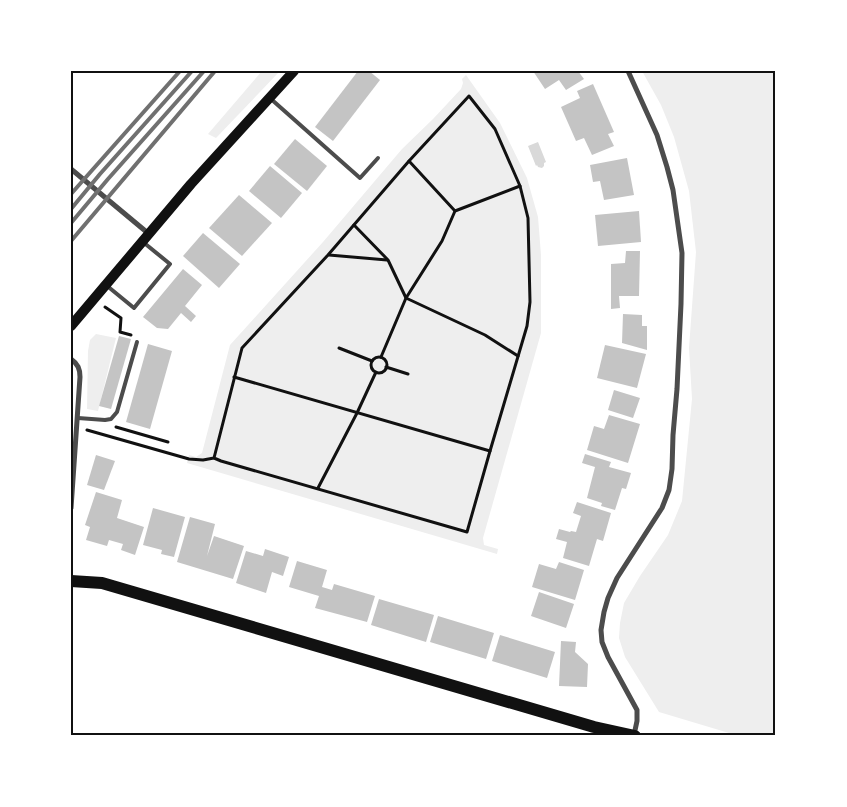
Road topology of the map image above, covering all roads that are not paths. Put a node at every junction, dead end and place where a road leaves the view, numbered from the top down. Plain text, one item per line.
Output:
1 (294, 71) edge
2 (628, 71) edge
3 (269, 98) junction
4 (378, 158) dead end
5 (71, 169) edge
6 (146, 238) junction
7 (106, 285) junction
8 (71, 326) edge
9 (136, 342) road end
10 (71, 359) edge
11 (78, 418) junction
12 (71, 508) edge
13 (71, 581) edge
14 (635, 736) edge

1 - 3 main road
2 - 14 street
3 - 4 lane
3 - 6 main road
5 - 6 street
6 - 7 main road
6 - 7 lane
7 - 8 main road
9 - 11 lane
10 - 11 street
11 - 12 street
13 - 14 highway

